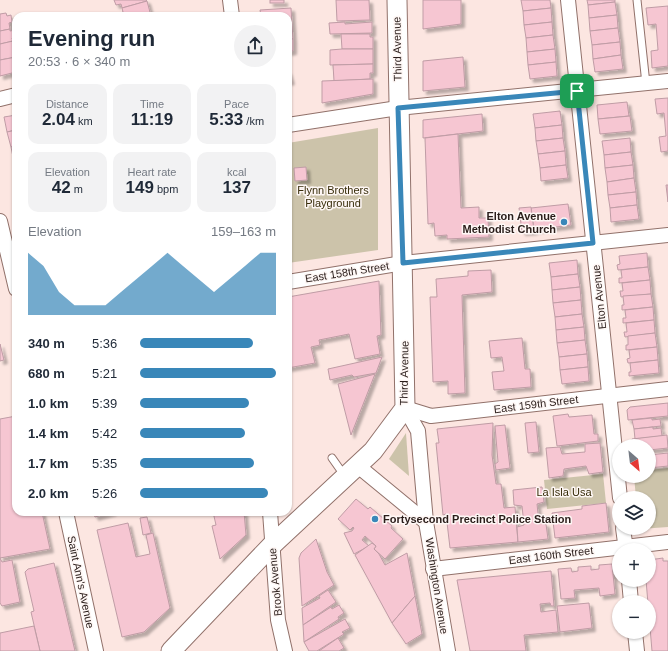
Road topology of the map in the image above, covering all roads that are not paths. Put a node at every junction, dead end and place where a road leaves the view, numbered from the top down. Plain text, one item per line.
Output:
1 (230, 0) edge
2 (397, 0) edge
3 (568, 0) edge
4 (638, 0) edge
5 (232, 12) edge
6 (668, 82) edge
7 (646, 84) junction
8 (577, 91) junction
9 (12, 96) edge
10 (0, 99) edge
11 (398, 108) junction
12 (292, 124) edge
13 (0, 221) edge
14 (668, 235) edge
15 (593, 243) junction
16 (12, 256) edge
17 (403, 263) junction
18 (292, 281) edge
19 (668, 389) edge
20 (609, 396) junction
21 (405, 408) junction
22 (332, 458) dead end
23 (352, 472) junction
24 (619, 491) edge
25 (67, 516) edge
26 (270, 516) edge
27 (426, 522) junction
28 (668, 542) edge
29 (656, 544) edge
30 (272, 545) junction
31 (612, 549) edge
32 (433, 569) junction
33 (636, 639) edge
34 (96, 651) edge
35 (171, 651) edge
36 (285, 651) edge
37 (448, 651) edge
38 (637, 651) edge

1 - 5 street
2 - 11 main road, Third Avenue
3 - 8 street, Elton Avenue
4 - 7 lane
6 - 7 street
7 - 8 street
8 - 11 street
8 - 15 street, Elton Avenue
9 - 10 street
11 - 12 street
11 - 17 main road, Third Avenue
13 - 16 street
14 - 15 street, East 158th Street
15 - 17 street, East 158th Street
15 - 20 street, Elton Avenue
17 - 18 street, East 158th Street
17 - 21 main road, Third Avenue
19 - 20 street, East 159th Street
20 - 21 street, East 159th Street
20 - 24 street, Elton Avenue
21 - 23 main road, Third Avenue
21 - 27 street, Washington Avenue
22 - 23 lane
23 - 27 street, Washington Avenue
23 - 30 main road, Third Avenue
25 - 34 street, Saint Ann's Avenue
26 - 30 street, Brook Avenue
27 - 32 street, Washington Avenue
28 - 29 street, East 160th Street
30 - 35 main road, Third Avenue
30 - 36 street, Brook Avenue
31 - 32 street, East 160th Street
32 - 37 street, Washington Avenue
33 - 38 street

